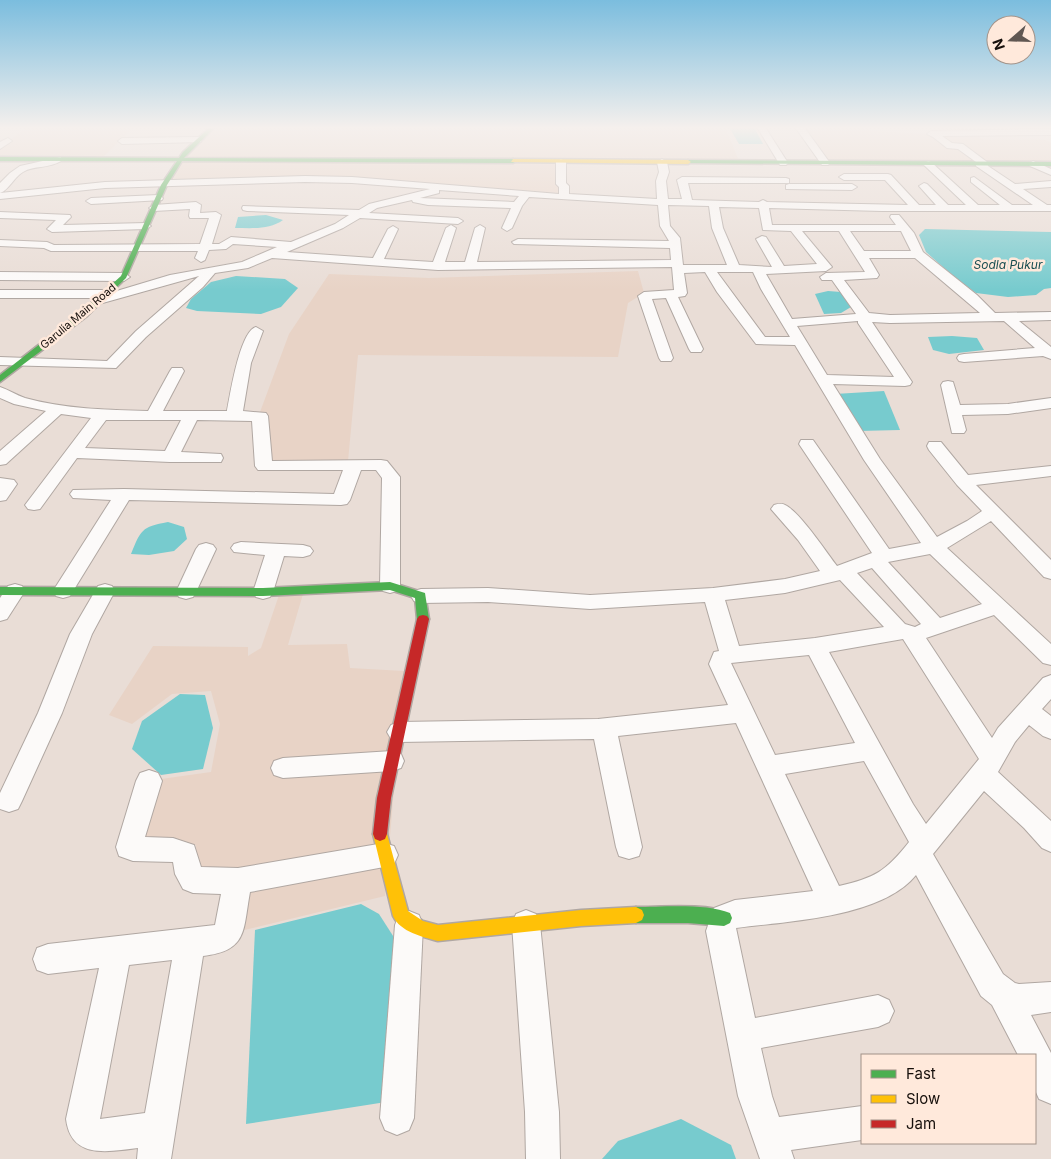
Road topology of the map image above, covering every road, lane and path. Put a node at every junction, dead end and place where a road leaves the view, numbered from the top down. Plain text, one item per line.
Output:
1 (561, 181) edge
2 (661, 181) edge
3 (682, 181) edge
4 (711, 181) edge
5 (787, 181) edge
6 (847, 181) edge
7 (892, 181) edge
8 (946, 181) edge
9 (975, 181) edge
10 (1004, 181) edge
11 (166, 182) junction
12 (374, 182) junction
13 (788, 184) junction
14 (1051, 184) edge
15 (924, 186) dead end
16 (451, 187) junction
17 (852, 187) junction
18 (1012, 187) junction
19 (578, 189) dead end
20 (597, 189) dead end
21 (527, 192) junction
22 (740, 192) junction
23 (395, 193) dead end
24 (660, 193) junction
25 (423, 195) junction
26 (5, 196) edge
27 (564, 196) junction
28 (249, 198) junction
29 (409, 198) junction
30 (159, 200) junction
31 (291, 200) dead end
32 (91, 201) dead end
33 (341, 201) dead end
34 (383, 202) junction
35 (688, 202) junction
36 (714, 203) junction
37 (0, 204) edge
38 (763, 204) junction
39 (517, 205) junction
40 (798, 205) junction
41 (867, 207) junction
42 (915, 207) junction
43 (944, 207) junction
44 (887, 208) junction
45 (975, 208) junction
46 (1010, 208) junction
47 (1048, 208) edge
48 (109, 209) dead end
49 (359, 214) junction
50 (0, 215) edge
51 (0, 225) edge
52 (56, 226) junction
53 (146, 226) junction
54 (393, 228) dead end
55 (480, 228) dead end
56 (507, 228) dead end
57 (843, 228) junction
58 (903, 228) junction
59 (795, 229) junction
60 (762, 239) dead end
61 (518, 242) dead end
62 (0, 243) edge
63 (598, 243) junction
64 (675, 245) junction
65 (294, 246) junction
66 (205, 247) junction
67 (51, 248) junction
68 (137, 248) junction
69 (272, 254) junction
70 (918, 254) junction
71 (861, 255) junction
72 (377, 261) junction
73 (604, 264) junction
74 (470, 265) junction
75 (438, 266) junction
76 (677, 266) junction
77 (708, 268) junction
78 (735, 268) junction
79 (211, 270) junction
80 (780, 270) junction
81 (759, 272) junction
82 (194, 274) junction
83 (0, 276) edge
84 (20, 276) junction
85 (835, 276) junction
86 (124, 277) junction
87 (804, 278) dead end
88 (0, 294) edge
89 (670, 294) junction
90 (102, 297) junction
91 (1008, 316) junction
92 (1051, 316) edge
93 (866, 317) junction
94 (991, 317) junction
95 (788, 323) junction
96 (256, 331) dead end
97 (798, 341) junction
98 (696, 349) dead end
99 (1050, 352) edge
100 (666, 358) dead end
101 (964, 358) dead end
102 (0, 360) edge
103 (23, 361) junction
104 (177, 371) dead end
105 (0, 379) edge
106 (821, 379) junction
107 (948, 385) dead end
108 (0, 392) edge
109 (1047, 408) edge
110 (58, 409) junction
111 (954, 410) junction
112 (101, 414) junction
113 (153, 415) junction
114 (191, 416) junction
115 (234, 416) junction
116 (958, 430) dead end
117 (806, 444) dead end
118 (935, 446) dead end
119 (71, 453) junction
120 (170, 457) junction
121 (215, 458) dead end
122 (0, 460) edge
123 (354, 465) junction
124 (1051, 471) edge
125 (963, 481) junction
126 (0, 483) edge
127 (79, 494) dead end
128 (124, 494) junction
129 (0, 496) edge
130 (34, 505) dead end
131 (780, 509) dead end
132 (993, 512) junction
133 (934, 547) junction
134 (241, 548) dead end
135 (206, 549) dead end
136 (277, 550) junction
137 (303, 552) dead end
138 (880, 557) junction
139 (1051, 572) edge
140 (838, 573) junction
141 (390, 586) junction
142 (7, 591) edge
143 (63, 591) junction
144 (104, 591) junction
145 (186, 592) junction
146 (263, 592) junction
147 (713, 595) junction
148 (421, 596) junction
149 (998, 606) junction
150 (0, 614) edge
151 (936, 627) junction
152 (906, 632) junction
153 (815, 646) junction
154 (732, 655) junction
155 (1051, 657) edge
156 (1051, 684) edge
157 (1028, 711) junction
158 (743, 713) junction
159 (604, 728) junction
160 (1051, 729) edge
161 (399, 732) junction
162 (871, 750) junction
163 (392, 761) junction
164 (768, 766) junction
165 (987, 766) junction
166 (283, 768) dead end
167 (149, 781) dead end
168 (9, 801) dead end
169 (1051, 840) edge
170 (629, 847) dead end
171 (921, 847) junction
172 (384, 854) junction
173 (238, 881) junction
174 (831, 900) junction
175 (724, 918) junction
176 (409, 924) junction
177 (526, 924) junction
178 (190, 942) junction
179 (117, 951) junction
180 (48, 958) dead end
181 (1004, 996) junction
182 (1051, 997) edge
183 (878, 1011) dead end
184 (742, 1036) junction
185 (1034, 1054) edge
186 (1036, 1057) edge
187 (1051, 1087) edge
188 (397, 1118) dead end
189 (861, 1123) edge
190 (160, 1128) junction
191 (773, 1147) edge
192 (154, 1159) edge
193 (543, 1159) edge

1 - 27 street
2 - 24 street
3 - 35 street
4 - 22 street
5 - 13 street
6 - 17 street
7 - 42 street
8 - 45 street
9 - 46 street
10 - 18 street
11 - 26 street
11 - 28 street
11 - 30 main road, Garulia Main Road
12 - 16 street
12 - 28 street
12 - 34 street
13 - 17 street
13 - 22 street
13 - 40 street
14 - 18 street
15 - 43 street
16 - 21 street
16 - 25 street
17 - 41 street
18 - 47 street
19 - 20 street
21 - 27 street
21 - 39 street
22 - 36 street
22 - 38 street
23 - 25 street
24 - 27 street
24 - 35 street
24 - 64 street
25 - 29 street
26 - 37 street
28 - 49 street
29 - 34 street
29 - 39 street
30 - 32 street
30 - 48 street
30 - 53 main road, Garulia Main Road
30 - 66 street
31 - 33 street
34 - 49 street
35 - 36 street
36 - 78 street
38 - 40 street
38 - 59 street
39 - 56 street
40 - 41 street
41 - 44 street
42 - 43 street
42 - 44 street
43 - 45 street
44 - 58 street
45 - 46 street
46 - 47 street
49 - 65 street
49 - 75 street
50 - 52 street
51 - 52 street
52 - 53 street
53 - 68 main road, Garulia Main Road
54 - 72 street
55 - 74 street
57 - 58 street
57 - 59 street
57 - 71 street
58 - 70 street
59 - 80 street
60 - 80 street
61 - 63 street
62 - 67 street
63 - 64 street
63 - 73 street
64 - 76 street
65 - 66 street
65 - 69 street
66 - 68 street
66 - 82 street
67 - 68 street
67 - 84 street
68 - 86 main road, Garulia Main Road
69 - 72 street
69 - 79 street
70 - 71 street
70 - 94 street
71 - 85 street
72 - 75 street
73 - 74 street
73 - 76 street
74 - 75 street
76 - 77 street
76 - 89 street
77 - 78 street
77 - 97 street
78 - 81 street
79 - 82 street
79 - 103 street
80 - 81 street
81 - 95 street
82 - 90 street
83 - 84 street
84 - 86 street
85 - 87 street
85 - 93 street
86 - 90 main road, Garulia Main Road
88 - 90 street
89 - 98 street
89 - 100 street
90 - 103 main road, Garulia Main Road
91 - 92 street
91 - 94 street
91 - 99 street
93 - 94 street
93 - 95 street
93 - 106 street
95 - 97 street
96 - 115 street
97 - 106 street
99 - 101 street
102 - 103 street
103 - 105 main road, Garulia Main Road
104 - 113 street
106 - 133 street
107 - 111 street
108 - 110 street
109 - 111 street
110 - 112 street
110 - 122 street
111 - 116 street
112 - 113 street
112 - 119 street
113 - 114 street
114 - 115 street
114 - 120 street
115 - 123 street
117 - 138 street
118 - 125 street
119 - 120 street
119 - 130 street
120 - 121 street
123 - 128 street
123 - 141 street
124 - 125 street
125 - 132 street
126 - 129 street
127 - 128 street
128 - 143 street
131 - 140 street
132 - 133 street
132 - 139 street
133 - 138 street
133 - 149 street
134 - 136 street
135 - 145 street
136 - 137 street
136 - 146 street
138 - 140 street
138 - 151 street
140 - 147 street
140 - 152 street
141 - 146 main road
141 - 148 main road
142 - 143 main road
142 - 150 street
143 - 144 main road
144 - 145 main road
144 - 168 street
145 - 146 main road
147 - 148 street
147 - 154 street
148 - 161 main road
149 - 151 street
149 - 155 street
151 - 152 street
152 - 153 street
152 - 165 street
153 - 154 street
153 - 162 street
154 - 158 street
156 - 157 street
157 - 160 street
157 - 165 street
158 - 159 street
158 - 164 street
159 - 161 street
159 - 170 street
161 - 163 main road
162 - 164 street
162 - 171 street
163 - 166 street
163 - 172 main road
164 - 174 street
165 - 169 street
165 - 171 street
167 - 173 street
171 - 174 street
171 - 181 street
172 - 173 street
172 - 176 main road
173 - 178 street
174 - 175 street
175 - 177 main road
175 - 184 street
176 - 177 main road
176 - 188 street
177 - 193 street
178 - 179 street
178 - 190 street
179 - 180 street
179 - 190 street
181 - 182 street
181 - 185 street
183 - 184 street
184 - 191 street
186 - 187 street
189 - 191 street
190 - 192 street

